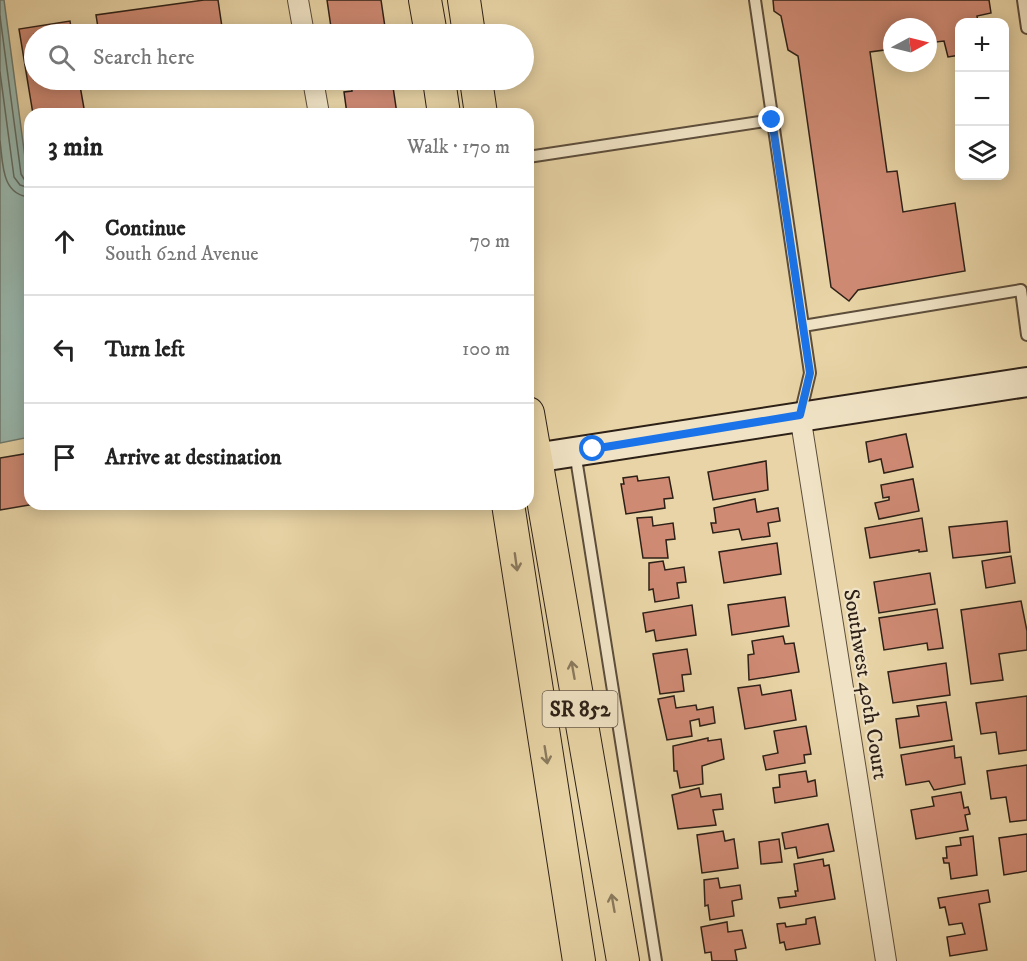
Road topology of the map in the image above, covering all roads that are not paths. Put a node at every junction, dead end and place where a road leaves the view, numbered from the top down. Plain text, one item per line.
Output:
1 (298, 0) edge
2 (425, 0) edge
3 (464, 0) edge
4 (755, 0) edge
5 (1023, 0) edge
6 (302, 24) edge
7 (429, 24) edge
8 (468, 24) edge
9 (1027, 28) edge
10 (314, 90) edge
11 (440, 90) edge
12 (477, 90) edge
13 (318, 108) edge
14 (443, 108) edge
15 (480, 108) edge
16 (772, 120) junction
17 (534, 156) edge
18 (1026, 310) edge
19 (803, 326) junction
20 (1027, 335) edge
21 (1027, 382) edge
22 (800, 415) junction
23 (575, 452) junction
24 (534, 459) edge
25 (534, 470) edge
26 (509, 510) edge
27 (579, 961) edge
28 (623, 961) edge
29 (656, 961) edge
30 (886, 961) edge

1 - 6 street
2 - 7 main road
3 - 8 main road
4 - 16 lane
5 - 9 lane
10 - 13 street
11 - 14 main road
12 - 15 main road
16 - 17 lane
16 - 19 lane
18 - 19 lane
18 - 20 lane
19 - 22 lane
21 - 22 street
22 - 23 street
22 - 30 street, Southwest 40th Court
23 - 24 street
23 - 29 lane
28 -> 25 main road, SR 852
26 -> 27 main road, SR 852

